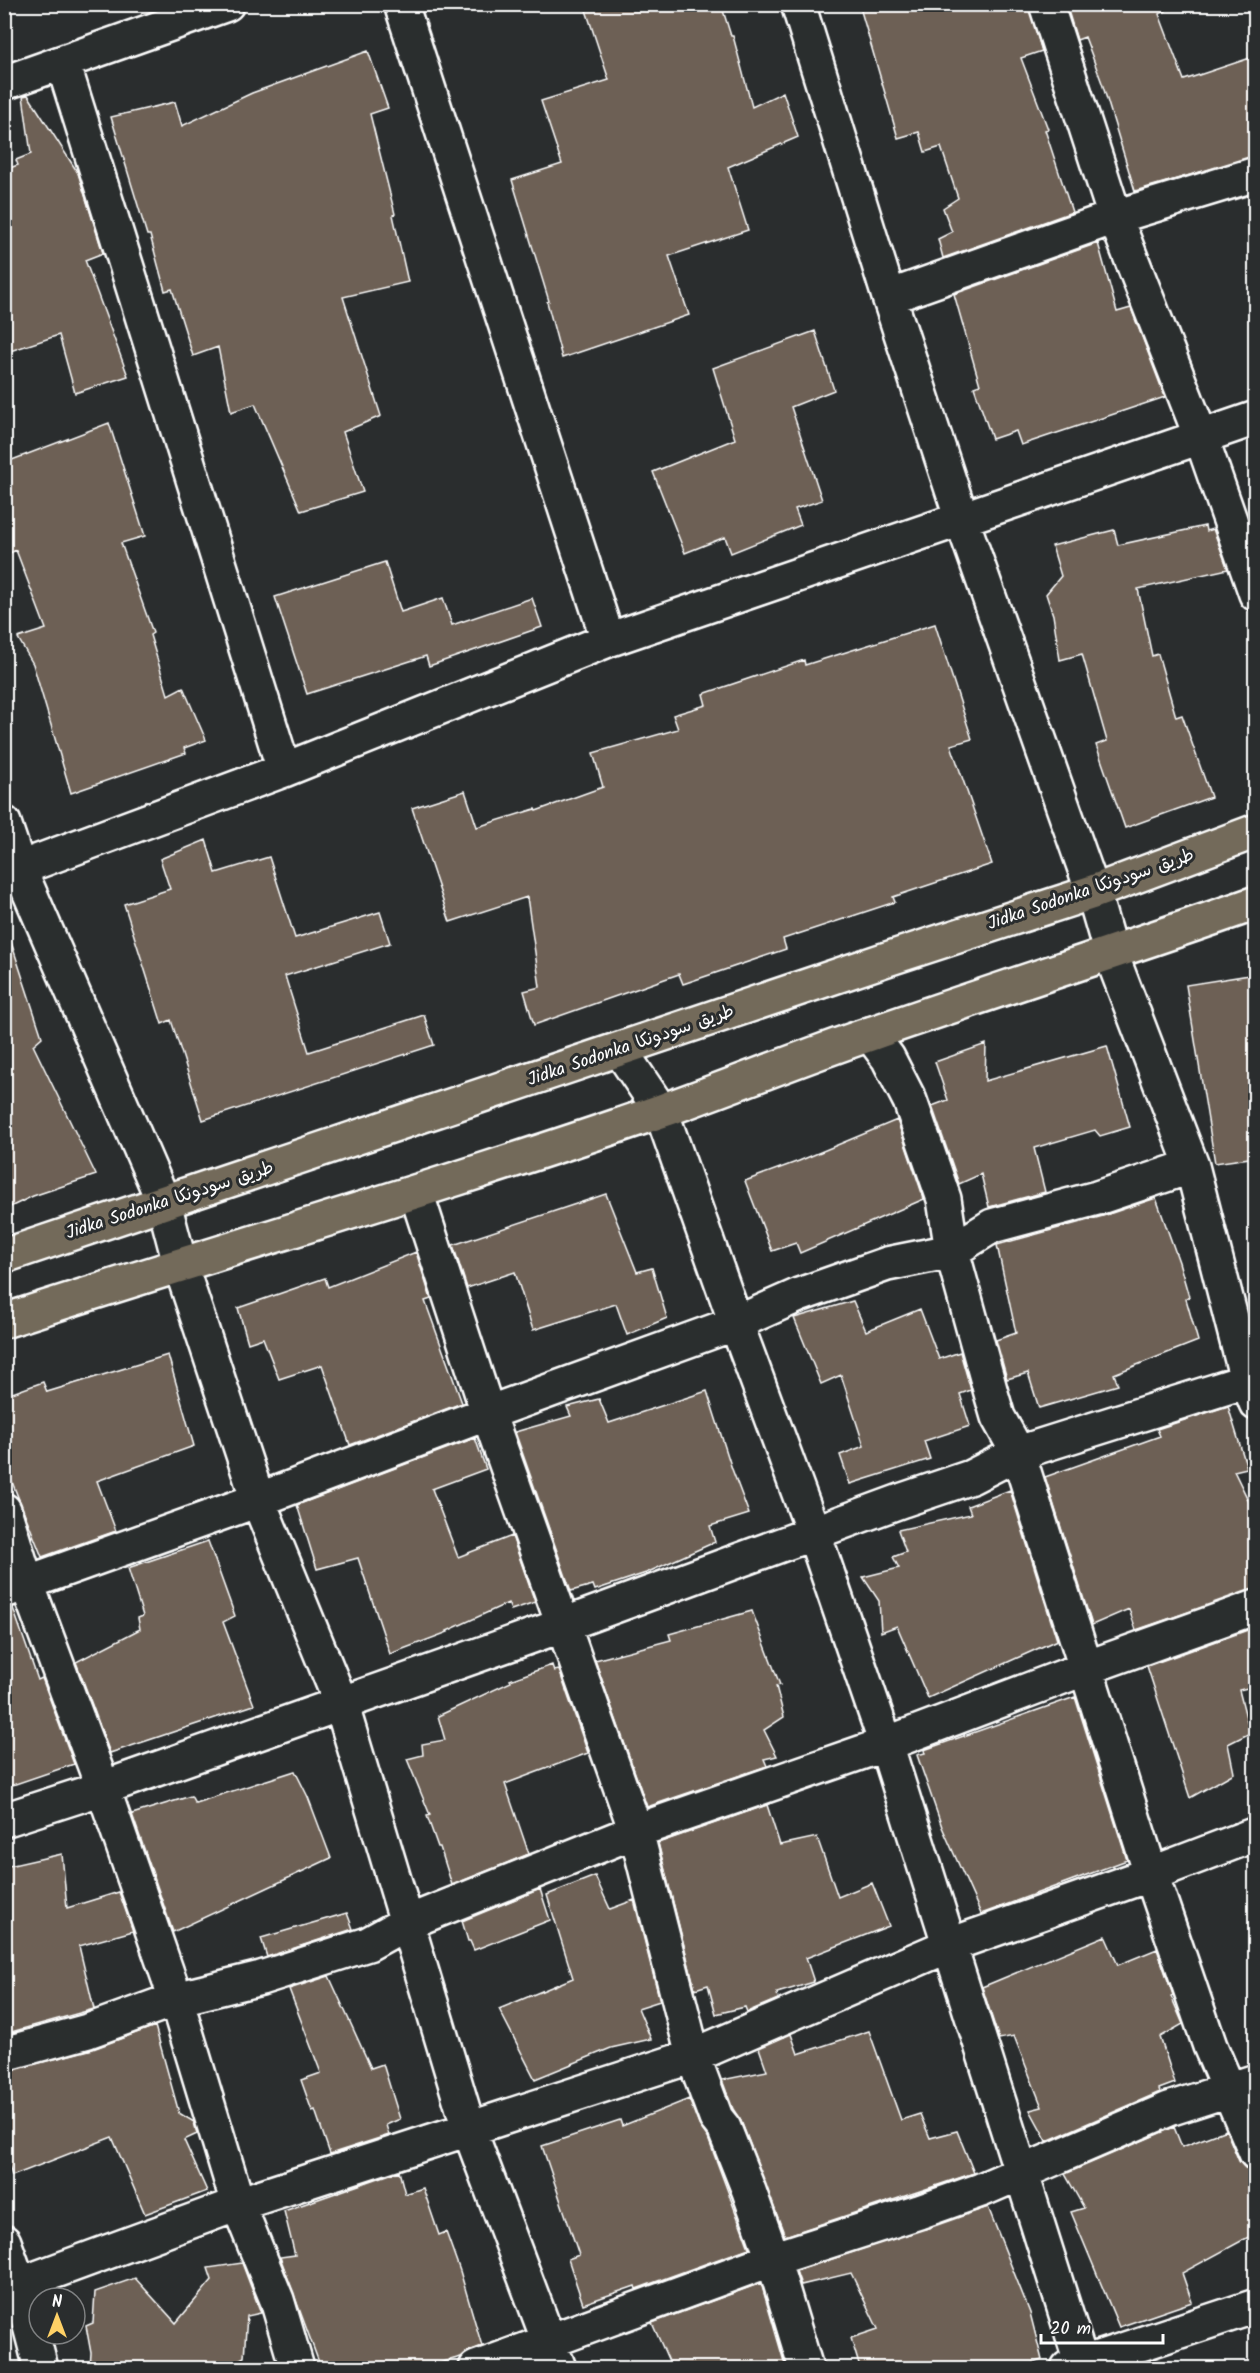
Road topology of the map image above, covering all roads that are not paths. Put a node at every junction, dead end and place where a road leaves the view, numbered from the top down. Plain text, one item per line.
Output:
1 (227, 4) edge
2 (401, 4) edge
3 (798, 4) edge
4 (1046, 4) edge
5 (63, 63) junction
6 (4, 83) edge
7 (1256, 174) edge
8 (1115, 217) junction
9 (889, 297) junction
10 (1256, 418) edge
11 (1201, 437) junction
12 (962, 520) junction
13 (1256, 594) edge
14 (608, 640) junction
15 (284, 770) junction
16 (4, 823) edge
17 (1256, 831) edge
18 (12, 871) edge
19 (1093, 892) junction
20 (1256, 903) edge
21 (1111, 954) junction
22 (870, 1034) junction
23 (620, 1050) junction
24 (661, 1111) junction
25 (1192, 1166) junction
26 (416, 1192) junction
27 (164, 1203) junction
28 (952, 1251) junction
29 (4, 1256) edge
30 (180, 1264) junction
31 (4, 1321) edge
32 (736, 1323) junction
33 (1253, 1387) edge
34 (488, 1413) junction
35 (1018, 1453) junction
36 (258, 1500) junction
37 (4, 1510) edge
38 (814, 1534) junction
39 (16, 1587) edge
40 (1256, 1607) edge
41 (563, 1625) junction
42 (1086, 1668) junction
43 (341, 1703) junction
44 (886, 1744) junction
45 (103, 1788) junction
46 (4, 1820) edge
47 (636, 1831) junction
48 (1256, 1834) edge
49 (1151, 1874) junction
50 (406, 1923) junction
51 (950, 1945) junction
52 (176, 1999) junction
53 (4, 2054) edge
54 (693, 2056) junction
55 (1243, 2085) edge
56 (470, 2129) junction
57 (1256, 2153) edge
58 (1021, 2173) junction
59 (237, 2204) junction
60 (4, 2242) edge
61 (773, 2259) junction
62 (12, 2287) edge
63 (1256, 2306) edge
64 (554, 2355) edge
65 (1078, 2367) edge
66 (41, 2368) edge
67 (297, 2368) edge
68 (476, 2368) edge
69 (806, 2368) edge

1 - 5 street
2 - 14 street
3 - 9 street
4 - 8 street
5 - 6 street
5 - 15 street
7 - 8 street
8 - 9 street
8 - 11 street
9 - 12 street
10 - 11 street
11 - 12 street
11 - 13 street
12 - 14 street
12 - 19 street
14 - 15 street
15 - 18 street
16 - 18 street
17 - 19 main road, Jidka Sodonka طريق سودونكا
18 - 27 street
19 - 21 street
19 - 23 main road, Jidka Sodonka طريق سودونكا
20 - 21 main road
21 - 22 main road
21 - 25 street
22 - 24 main road
22 - 28 street
23 - 24 street
23 - 27 main road, Jidka Sodonka طريق سودونكا
24 - 26 main road
24 - 32 street
25 - 28 street
25 - 33 street
26 - 30 main road
26 - 34 street
27 - 29 main road, Jidka Sodonka طريق سودونكا
27 - 30 street
28 - 32 street
28 - 35 street
30 - 31 main road
30 - 36 street
32 - 34 street
32 - 38 street
33 - 35 street
34 - 36 street
34 - 41 street
35 - 38 street
35 - 42 street
36 - 39 street
36 - 43 street
37 - 39 street
38 - 41 street
38 - 44 street
39 - 45 street
40 - 42 street
41 - 43 street
41 - 47 street
42 - 44 street
42 - 49 street
43 - 45 street
43 - 50 street
44 - 47 street
44 - 51 street
45 - 46 street
45 - 52 street
47 - 50 street
47 - 54 street
48 - 49 street
49 - 51 street
49 - 55 street
50 - 52 street
50 - 56 street
51 - 54 street
51 - 58 street
52 - 53 street
52 - 59 street
54 - 56 street
54 - 61 street
55 - 57 street
55 - 58 street
56 - 59 street
56 - 64 street
58 - 61 street
58 - 65 street
59 - 62 street
59 - 67 street
60 - 62 street
61 - 64 street
61 - 69 street
62 - 66 street
63 - 65 street
64 - 68 street

